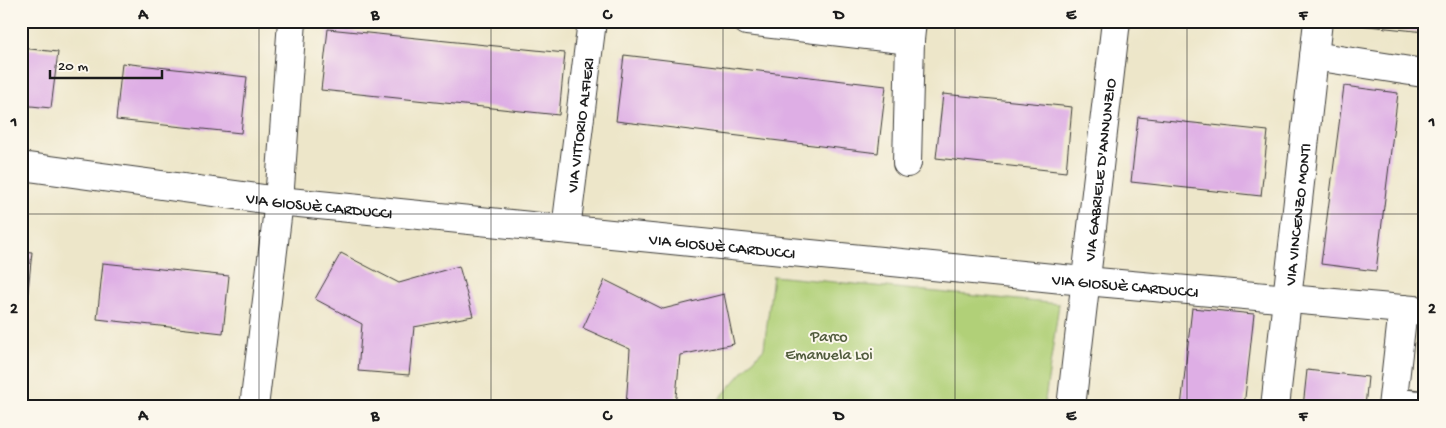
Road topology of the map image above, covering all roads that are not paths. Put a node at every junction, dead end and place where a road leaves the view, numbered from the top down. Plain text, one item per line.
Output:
1 (292, 21) edge
2 (592, 21) edge
3 (747, 21) edge
4 (1116, 21) edge
5 (1318, 21) edge
6 (911, 30) edge
7 (1314, 56) junction
8 (1423, 73) dead end
9 (907, 162) dead end
10 (21, 166) edge
11 (279, 201) junction
12 (566, 229) junction
13 (1086, 281) junction
14 (1287, 299) junction
15 (1414, 310) edge
16 (1425, 399) edge
17 (1392, 402) edge
18 (254, 407) edge
19 (1071, 407) edge
20 (1276, 407) edge

1 - 11 street
2 - 12 street, VIA VITTORIO ALFIERI
3 - 6 street
4 - 13 street, VIA GABRIELE D'ANNUNZIO
5 - 7 street, VIA VINCENZO MONTI
6 - 9 street
7 - 8 street
7 - 14 street, VIA VINCENZO MONTI
10 - 11 street, VIA GIOSUÈ CARDUCCI
11 - 12 street, VIA GIOSUÈ CARDUCCI
11 - 18 street
12 - 13 street, VIA GIOSUÈ CARDUCCI
13 - 14 street, VIA GIOSUÈ CARDUCCI
13 - 19 street, VIA GABRIELE D'ANNUNZIO
14 - 15 street, VIA GIOSUÈ CARDUCCI
14 - 20 street, VIA VINCENZO MONTI
15 - 17 street
16 - 17 lane

